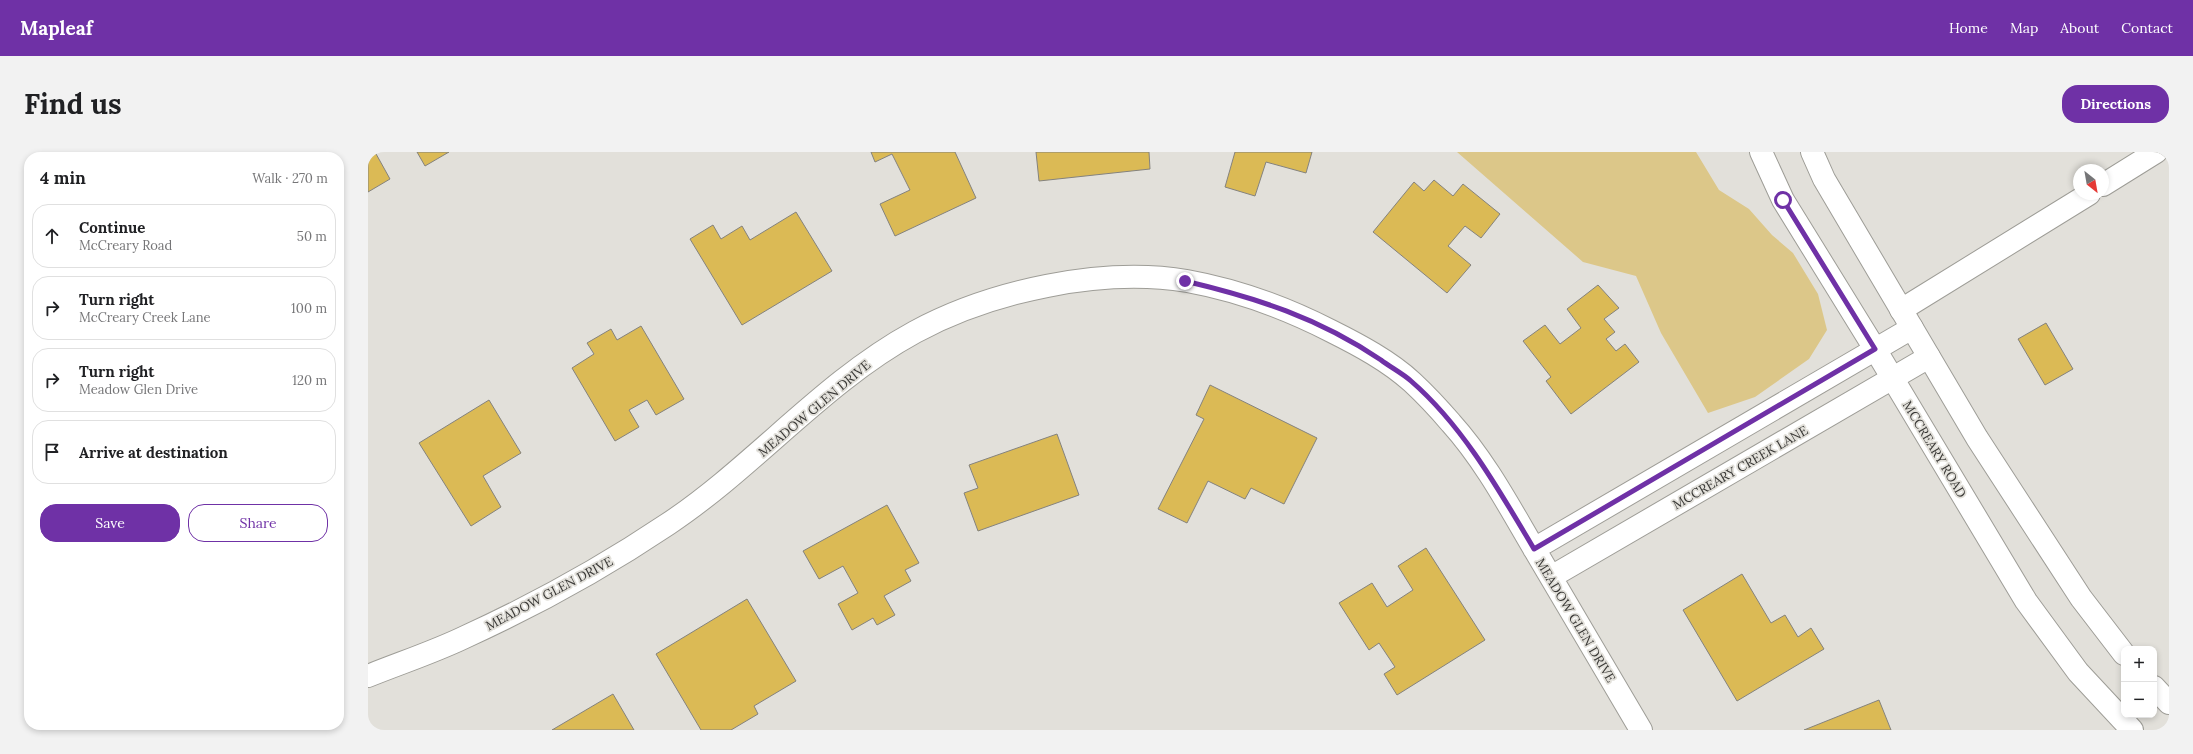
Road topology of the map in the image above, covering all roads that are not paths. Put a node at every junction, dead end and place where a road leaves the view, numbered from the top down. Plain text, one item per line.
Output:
1 (1761, 152) edge
2 (1812, 152) edge
3 (2156, 152) edge
4 (2109, 181) edge
5 (2079, 200) edge
6 (1907, 319) junction
7 (1875, 349) junction
8 (1929, 357) junction
9 (1893, 378) junction
10 (1534, 549) junction
11 (1551, 577) junction
12 (2121, 650) edge
13 (368, 676) edge
14 (2157, 689) edge
15 (2169, 702) edge
16 (1642, 730) edge
17 (2132, 730) edge

1 - 7 street, MCCREARY ROAD
2 - 6 street
3 - 4 street
5 - 6 street
6 - 7 street
6 - 8 street
7 - 9 street, MCCREARY ROAD
7 - 10 street
8 - 9 street, MCCREARY CREEK LANE
8 - 12 street
9 - 11 street, MCCREARY CREEK LANE
9 - 17 street, MCCREARY ROAD
10 - 11 street, MEADOW GLEN DRIVE
10 - 13 street, MEADOW GLEN DRIVE
11 - 16 street, MEADOW GLEN DRIVE
14 - 15 street

